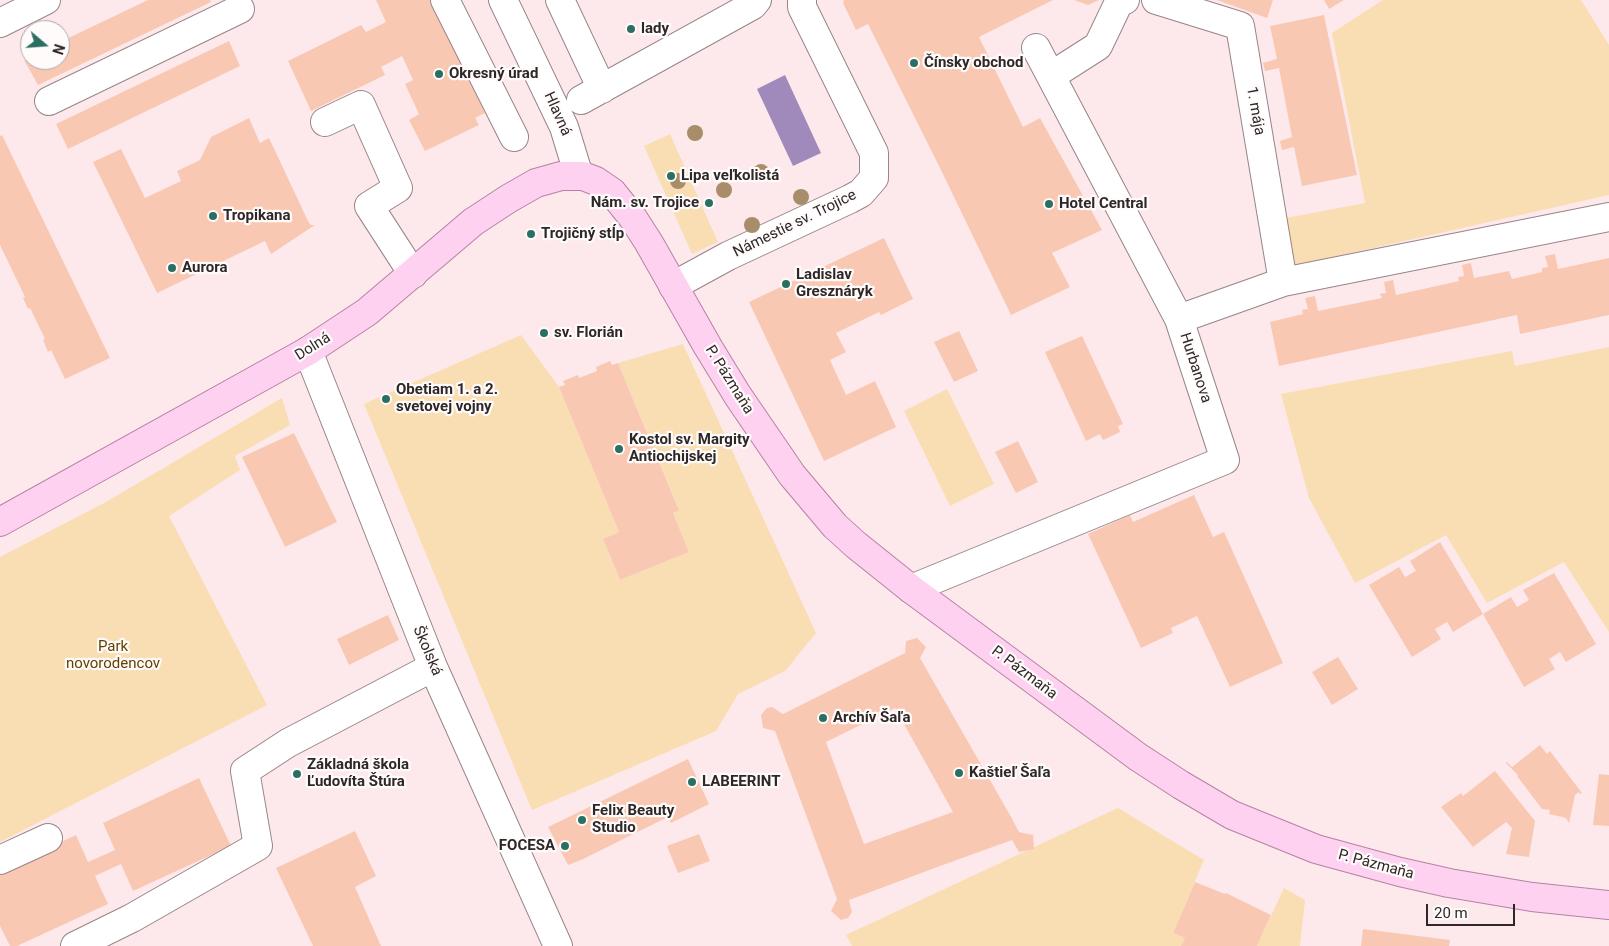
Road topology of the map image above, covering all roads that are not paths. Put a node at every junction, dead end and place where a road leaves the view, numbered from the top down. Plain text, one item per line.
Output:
1 (46, 0) edge
2 (445, 0) edge
3 (503, 0) edge
4 (560, 0) edge
5 (757, 0) edge
6 (802, 0) edge
7 (1125, 0) edge
8 (1156, 0) edge
9 (240, 9) dead end
10 (0, 23) edge
11 (1036, 48) dead end
12 (1050, 76) junction
13 (49, 101) dead end
14 (325, 122) dead end
15 (514, 137) dead end
16 (579, 176) junction
17 (612, 192) joint
18 (1609, 217) edge
19 (414, 274) junction
20 (1283, 282) junction
21 (674, 286) junction
22 (1179, 319) junction
23 (308, 352) junction
24 (0, 522) edge
25 (911, 589) junction
26 (434, 667) junction
27 (48, 838) dead end
28 (0, 860) edge
29 (1609, 905) edge
30 (75, 946) edge
31 (558, 946) edge

1 - 10 street
2 - 15 street
3 - 16 street, Hlavná
4 - 5 street
6 - 21 street, Námestie sv. Trojice
7 - 12 street
8 - 20 street, 1. mája
9 - 13 street
11 - 12 street
12 - 22 street
14 - 19 street
16 - 17 main road, Dolná
16 - 19 main road, Dolná
17 - 21 main road, P. Pázmaňa
18 - 20 street, Hurbanova
19 - 23 main road, Dolná
20 - 22 street, Hurbanova
21 - 25 main road, P. Pázmaňa
22 - 25 street, Hurbanova
23 - 24 main road, Dolná
23 - 26 street, Školská
25 - 29 main road, P. Pázmaňa
26 - 30 street
26 - 31 street, Školská
27 - 28 street

